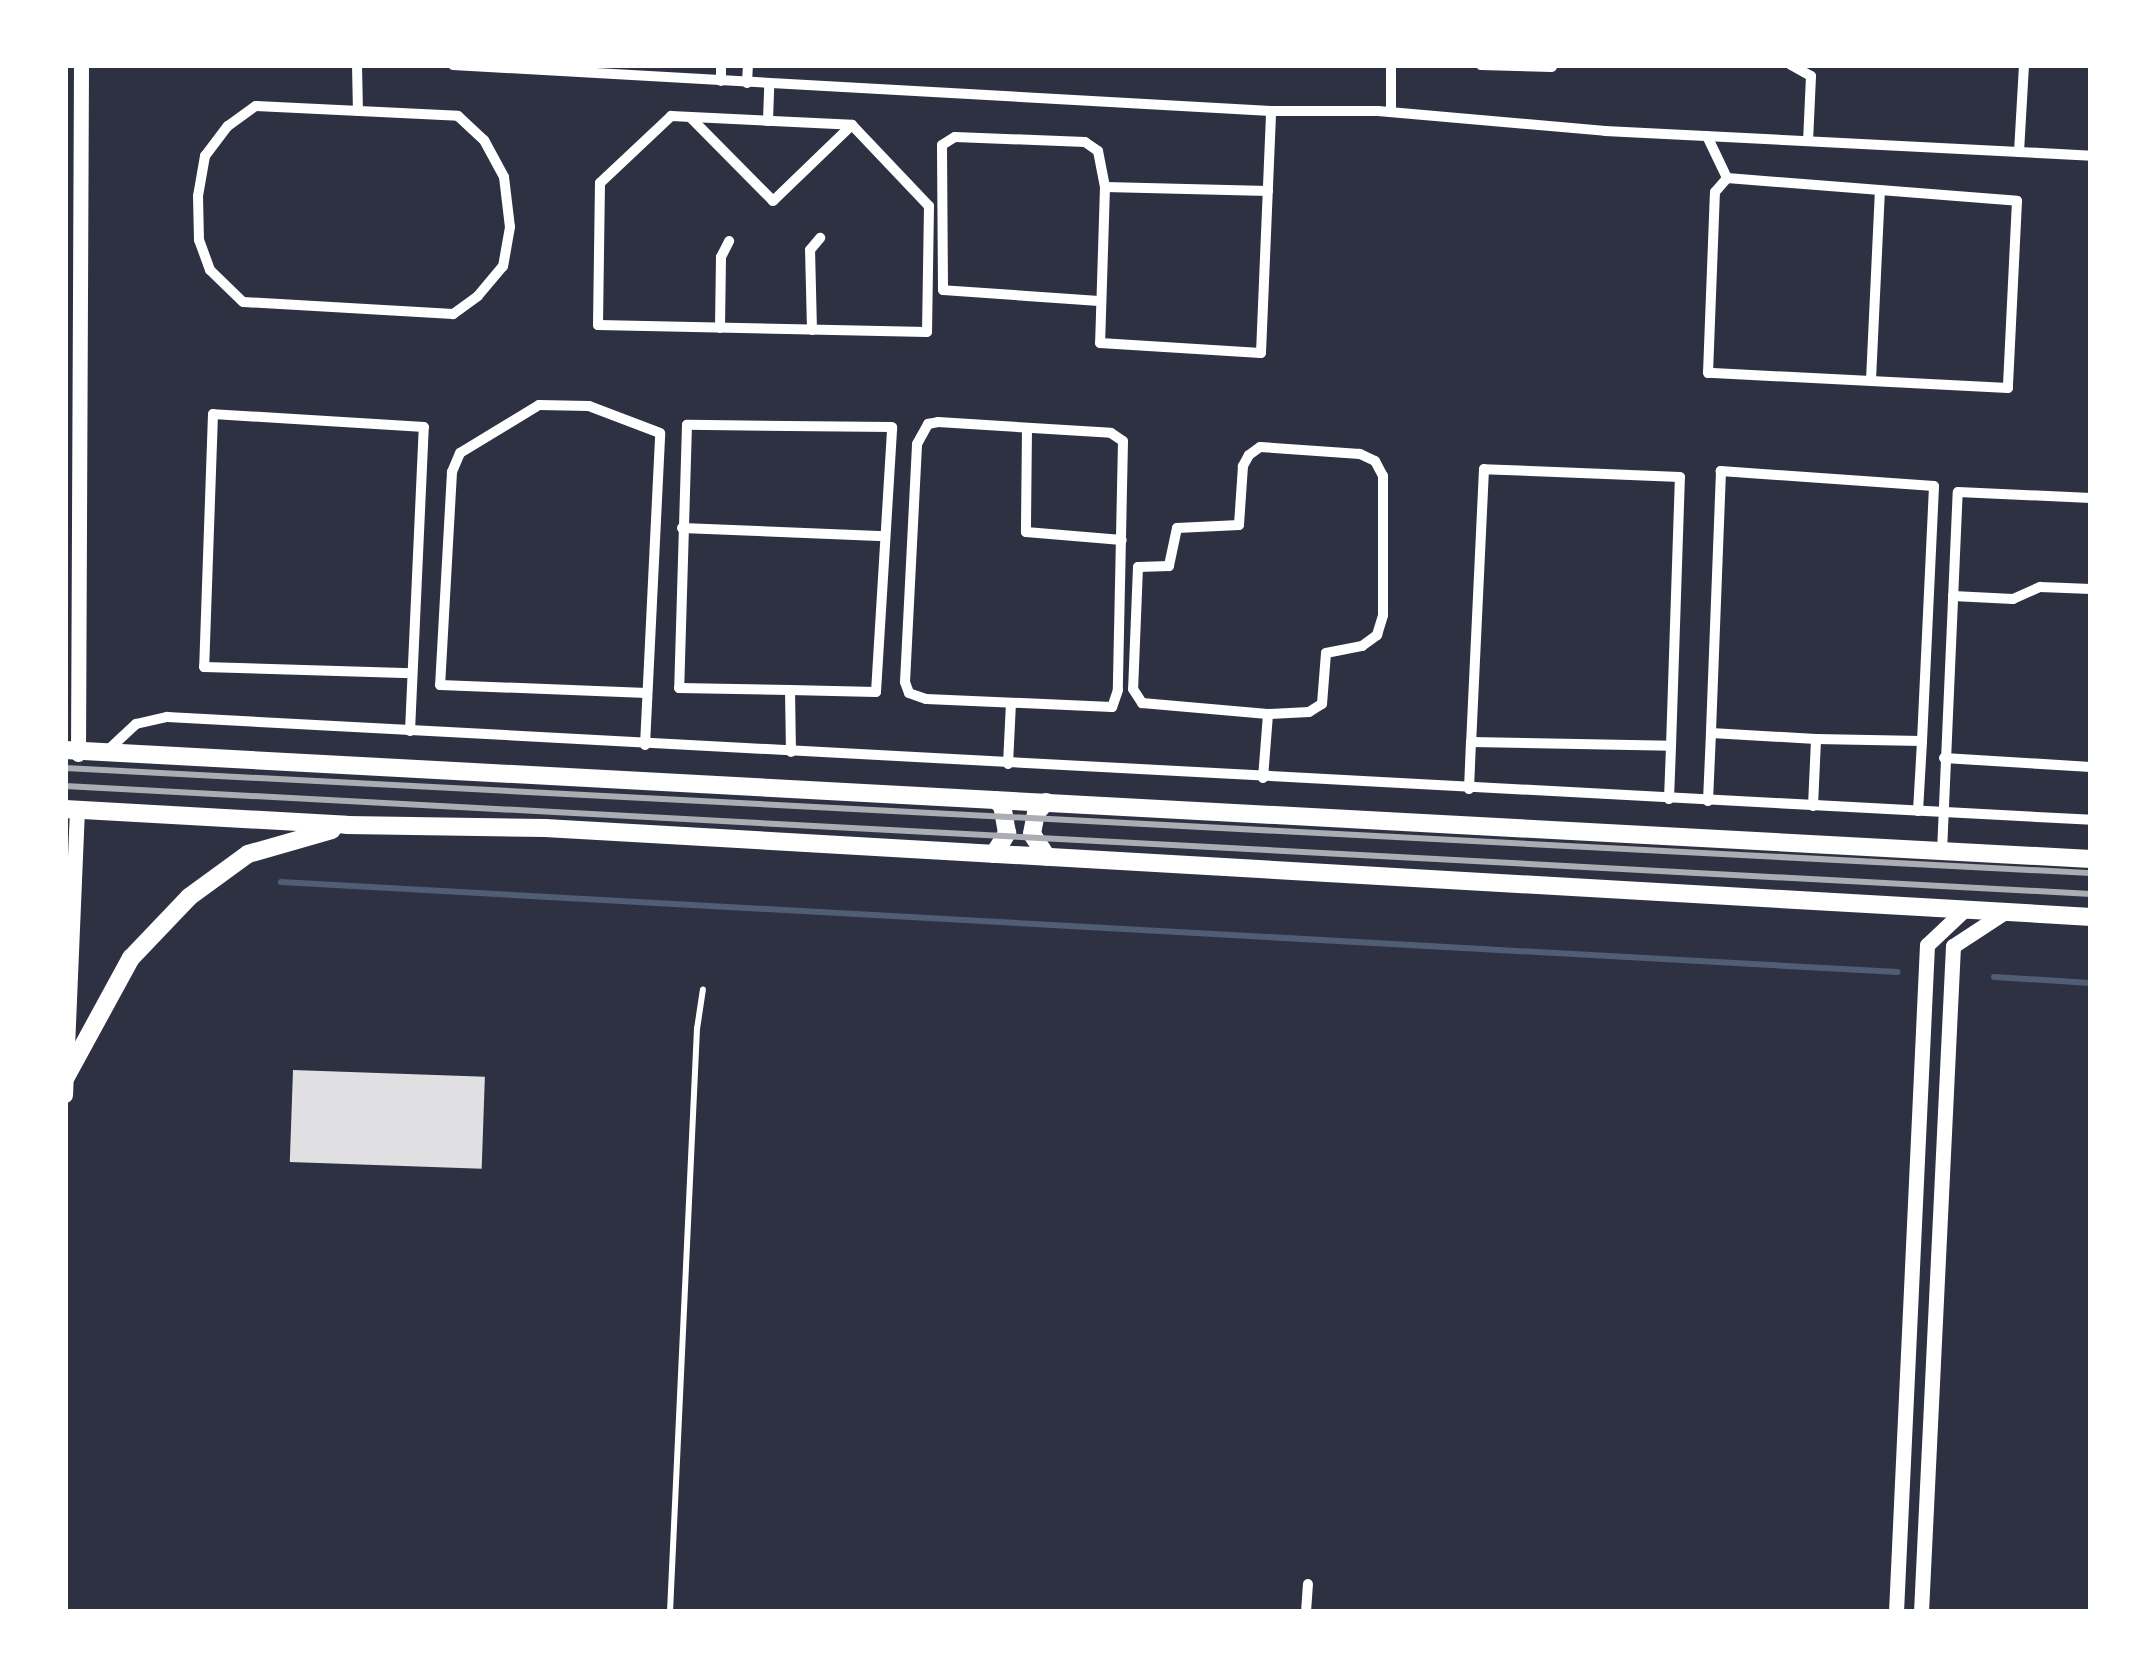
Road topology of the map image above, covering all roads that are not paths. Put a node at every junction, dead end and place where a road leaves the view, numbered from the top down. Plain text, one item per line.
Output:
1 (82, 65) edge
2 (358, 65) edge
3 (453, 65) edge
4 (722, 65) edge
5 (748, 65) edge
6 (1390, 65) edge
7 (1481, 65) edge
8 (1491, 65) edge
9 (1791, 65) edge
10 (2024, 65) edge
11 (1552, 68) dead end
12 (722, 81) junction
13 (748, 83) junction
14 (769, 84) junction
15 (358, 111) junction
16 (1271, 111) junction
17 (1391, 112) junction
18 (690, 117) junction
19 (768, 121) junction
20 (852, 124) junction
21 (1707, 136) junction
22 (1808, 141) junction
23 (2019, 152) junction
24 (2091, 156) edge
25 (1727, 178) junction
26 (1105, 187) junction
27 (1880, 190) junction
28 (1268, 192) junction
29 (820, 238) dead end
30 (729, 241) dead end
31 (1100, 301) junction
32 (73, 319) edge
33 (720, 328) junction
34 (812, 330) junction
35 (1871, 380) junction
36 (1027, 428) junction
37 (2091, 498) edge
38 (682, 528) junction
39 (885, 536) junction
40 (1122, 540) junction
41 (2091, 589) edge
42 (1953, 596) junction
43 (412, 673) junction
44 (790, 690) junction
45 (647, 693) junction
46 (1011, 703) junction
47 (1268, 714) junction
48 (410, 731) junction
49 (1711, 733) junction
50 (1816, 739) junction
51 (1922, 741) junction
52 (1471, 742) junction
53 (644, 744) junction
54 (1670, 746) junction
55 (72, 752) edge
56 (791, 752) junction
57 (103, 755) junction
58 (1944, 758) junction
59 (1008, 764) junction
60 (2091, 767) edge
61 (1263, 778) junction
62 (1469, 788) junction
63 (1669, 799) junction
64 (996, 800) junction
65 (1708, 801) junction
66 (1046, 802) junction
67 (1812, 806) junction
68 (71, 809) edge
69 (1918, 811) junction
70 (1941, 813) junction
71 (2091, 820) edge
72 (347, 826) junction
73 (1942, 852) junction
74 (994, 854) junction
75 (1047, 857) junction
76 (2091, 859) edge
77 (1964, 910) junction
78 (2004, 912) junction
79 (2091, 917) edge
80 (703, 989) dead end
81 (66, 1077) edge
82 (65, 1095) edge
83 (1308, 1584) dead end
84 (670, 1612) edge
85 (1306, 1612) edge
86 (1896, 1612) edge
87 (1921, 1612) edge

1 - 32 street
2 - 15 street
3 - 12 street
4 - 12 street
5 - 13 street
6 - 17 street
7 - 8 street
8 - 11 street
9 - 22 street
10 - 23 street
12 - 13 street
13 - 14 street
14 - 16 street
14 - 19 street
15 - 15 street
16 - 17 street
16 - 28 street
17 - 21 street
18 - 19 street
18 - 20 street
18 - 33 street
19 - 20 street
20 - 34 street
21 - 22 street
21 - 25 street
22 - 23 street
23 - 24 street
25 - 27 street
25 - 35 street
26 - 28 street
26 - 31 street
26 - 31 street
27 - 35 street
27 - 35 street
28 - 31 street
29 - 34 street
30 - 33 street
32 - 55 street
33 - 34 street
36 - 40 street
36 - 40 street
36 - 46 street
37 - 42 street
38 - 39 street
38 - 39 street
38 - 44 street
39 - 44 street
40 - 46 street
41 - 42 street
42 - 58 street
43 - 43 street
43 - 48 street
44 - 56 street
45 - 45 street
45 - 53 street
46 - 59 street
47 - 47 street
47 - 61 street
48 - 53 street
48 - 57 street
49 - 50 street
49 - 51 street
49 - 65 street
50 - 51 street
50 - 67 street
51 - 69 street
52 - 54 street
52 - 54 street
52 - 62 street
53 - 56 street
54 - 63 street
55 - 57 main road
56 - 59 street
57 - 64 main road
58 - 60 street
58 - 70 street
59 - 61 street
61 - 62 street
62 - 63 street
63 - 65 street
64 - 66 main road
64 - 74 main road
65 - 67 street
66 - 73 main road
66 - 75 main road
67 - 69 street
68 - 72 main road
68 - 81 street
69 - 70 street
70 - 71 street
70 - 73 street
72 - 74 main road
72 - 81 main road
73 - 76 main road
74 - 75 main road
75 - 77 main road
77 - 78 main road
77 - 86 street
78 - 79 main road
78 - 87 street
80 - 84 lane
81 - 82 street
83 - 85 street

